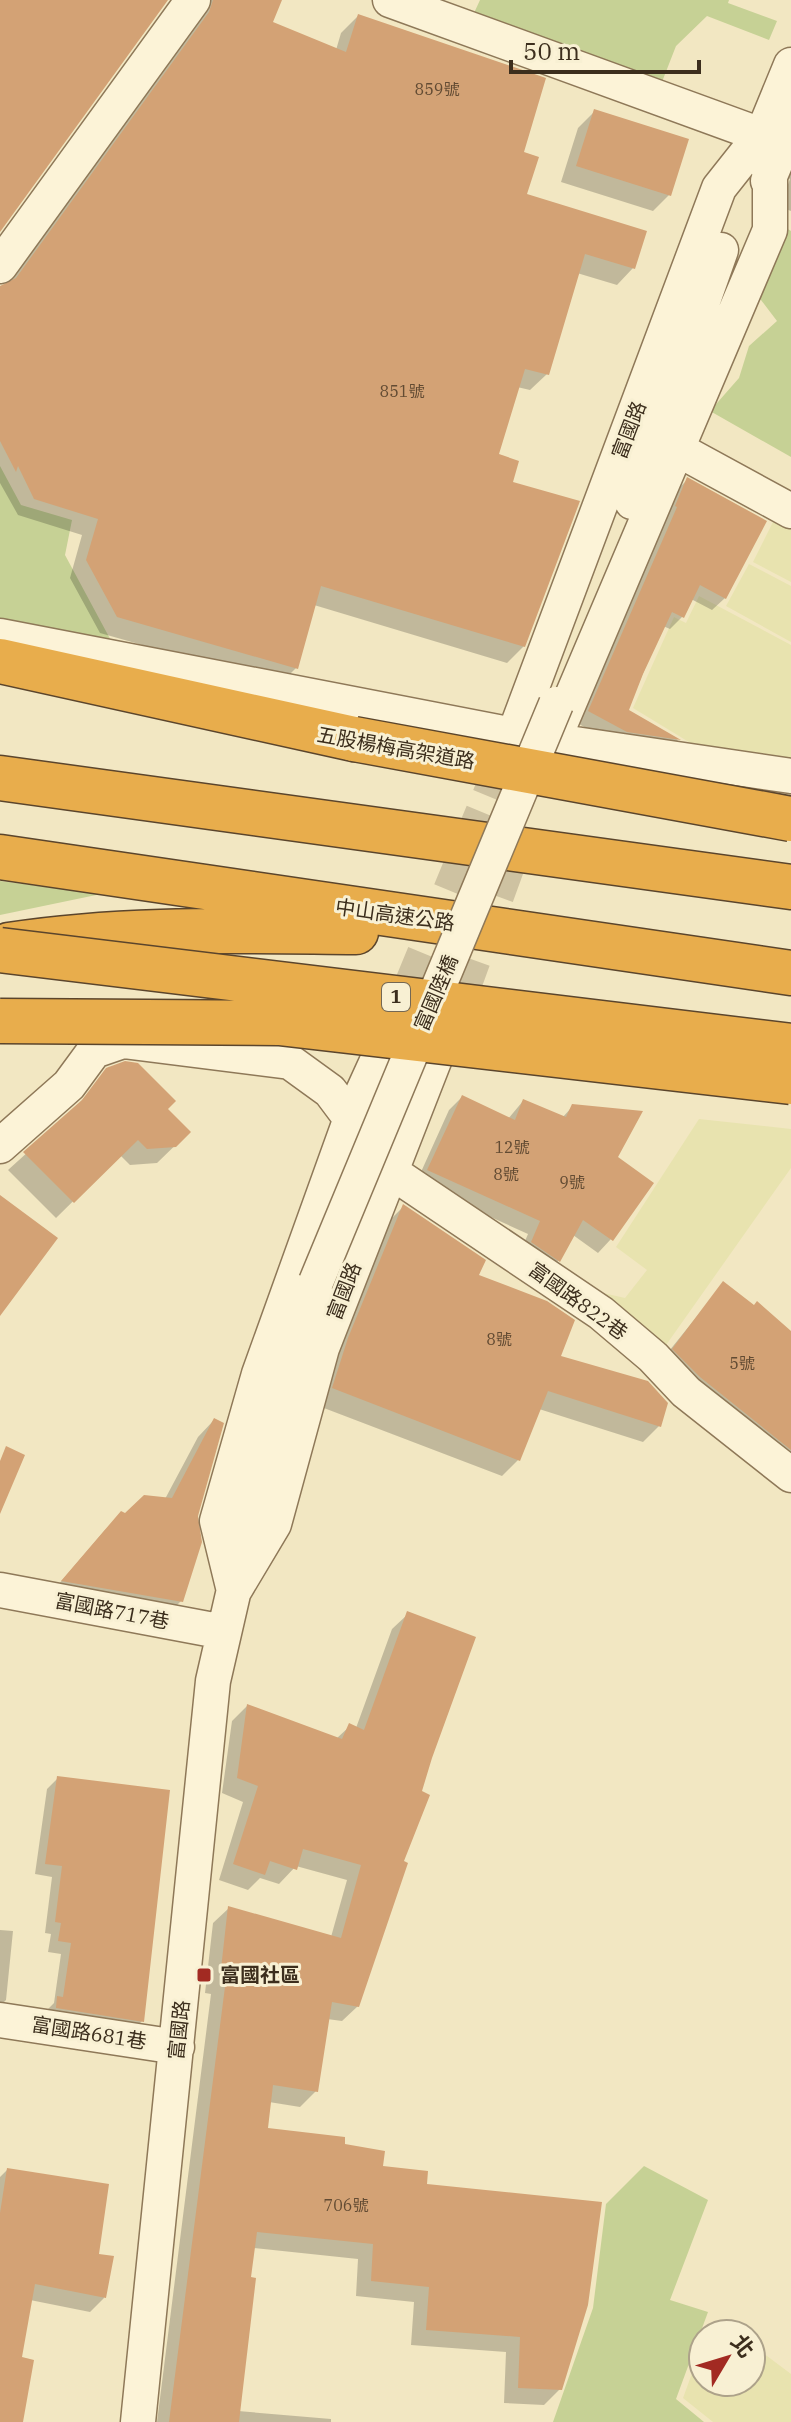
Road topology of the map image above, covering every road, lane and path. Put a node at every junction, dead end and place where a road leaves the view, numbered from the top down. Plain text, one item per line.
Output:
1 (193, 0) edge
2 (390, 0) edge
3 (791, 65) edge
4 (776, 130) edge
5 (770, 176) junction
6 (791, 205) edge
7 (0, 266) edge
8 (677, 449) junction
9 (791, 511) edge
10 (602, 589) junction
11 (0, 636) edge
12 (0, 661) edge
13 (0, 687) edge
14 (556, 704) joint
15 (514, 735) junction
16 (354, 739) junction
17 (553, 742) junction
18 (0, 766) edge
19 (791, 776) edge
20 (0, 778) edge
21 (791, 819) edge
22 (331, 821) junction
23 (0, 857) edge
24 (791, 887) edge
25 (526, 934) junction
26 (0, 948) edge
27 (791, 973) edge
28 (411, 985) tunnel mouth
29 (462, 992) tunnel mouth
30 (0, 1021) edge
31 (791, 1046) edge
32 (382, 1049) junction
33 (433, 1061) junction
34 (791, 1082) edge
35 (791, 1103) edge
36 (351, 1118) junction
37 (0, 1146) edge
38 (390, 1171) junction
39 (316, 1282) joint
40 (791, 1475) edge
41 (0, 1590) edge
42 (234, 1591) junction
43 (224, 1632) junction
44 (0, 2020) edge
45 (177, 2047) junction
46 (138, 2422) edge

1 - 7 street
2 - 4 street
3 - 4 street, 富國路
4 - 5 street, 富國路
4 - 10 street, 富國路
4 - 15 street, 富國路
5 - 6 street
5 - 8 street, 富國路
5 - 10 street, 富國路
8 - 9 street
8 - 17 street, 富國路
10 - 14 street, 富國路
11 - 15 street
12 - 16 highway
13 - 16 highway, 五股楊梅高架道路
14 - 39 street, 富國陸橋, bridge
15 - 17 street
16 - 21 highway, 五股楊梅高架道路, bridge
17 - 19 street
18 - 22 highway
20 - 22 highway
22 - 24 highway
23 - 25 highway, 中山高速公路
25 - 26 highway
25 - 27 highway, 中山高速公路
26 - 31 highway, 1, bridge
28 - 32 street, 富國路
29 - 33 street, 富國路
30 - 34 highway, bridge
32 - 33 street
32 - 36 street, 富國路
33 - 35 street
33 - 38 street, 富國路
36 - 37 street, 富國路822巷
36 - 38 street, 富國路822巷
36 - 42 street, 富國路
38 - 40 street, 富國路822巷
38 - 42 street, 富國路
39 - 42 street, 富國路
41 - 43 street, 富國路717巷
42 - 43 street, 富國路
43 - 45 street, 富國路
44 - 45 street, 富國路681巷
45 - 46 street, 富國路

